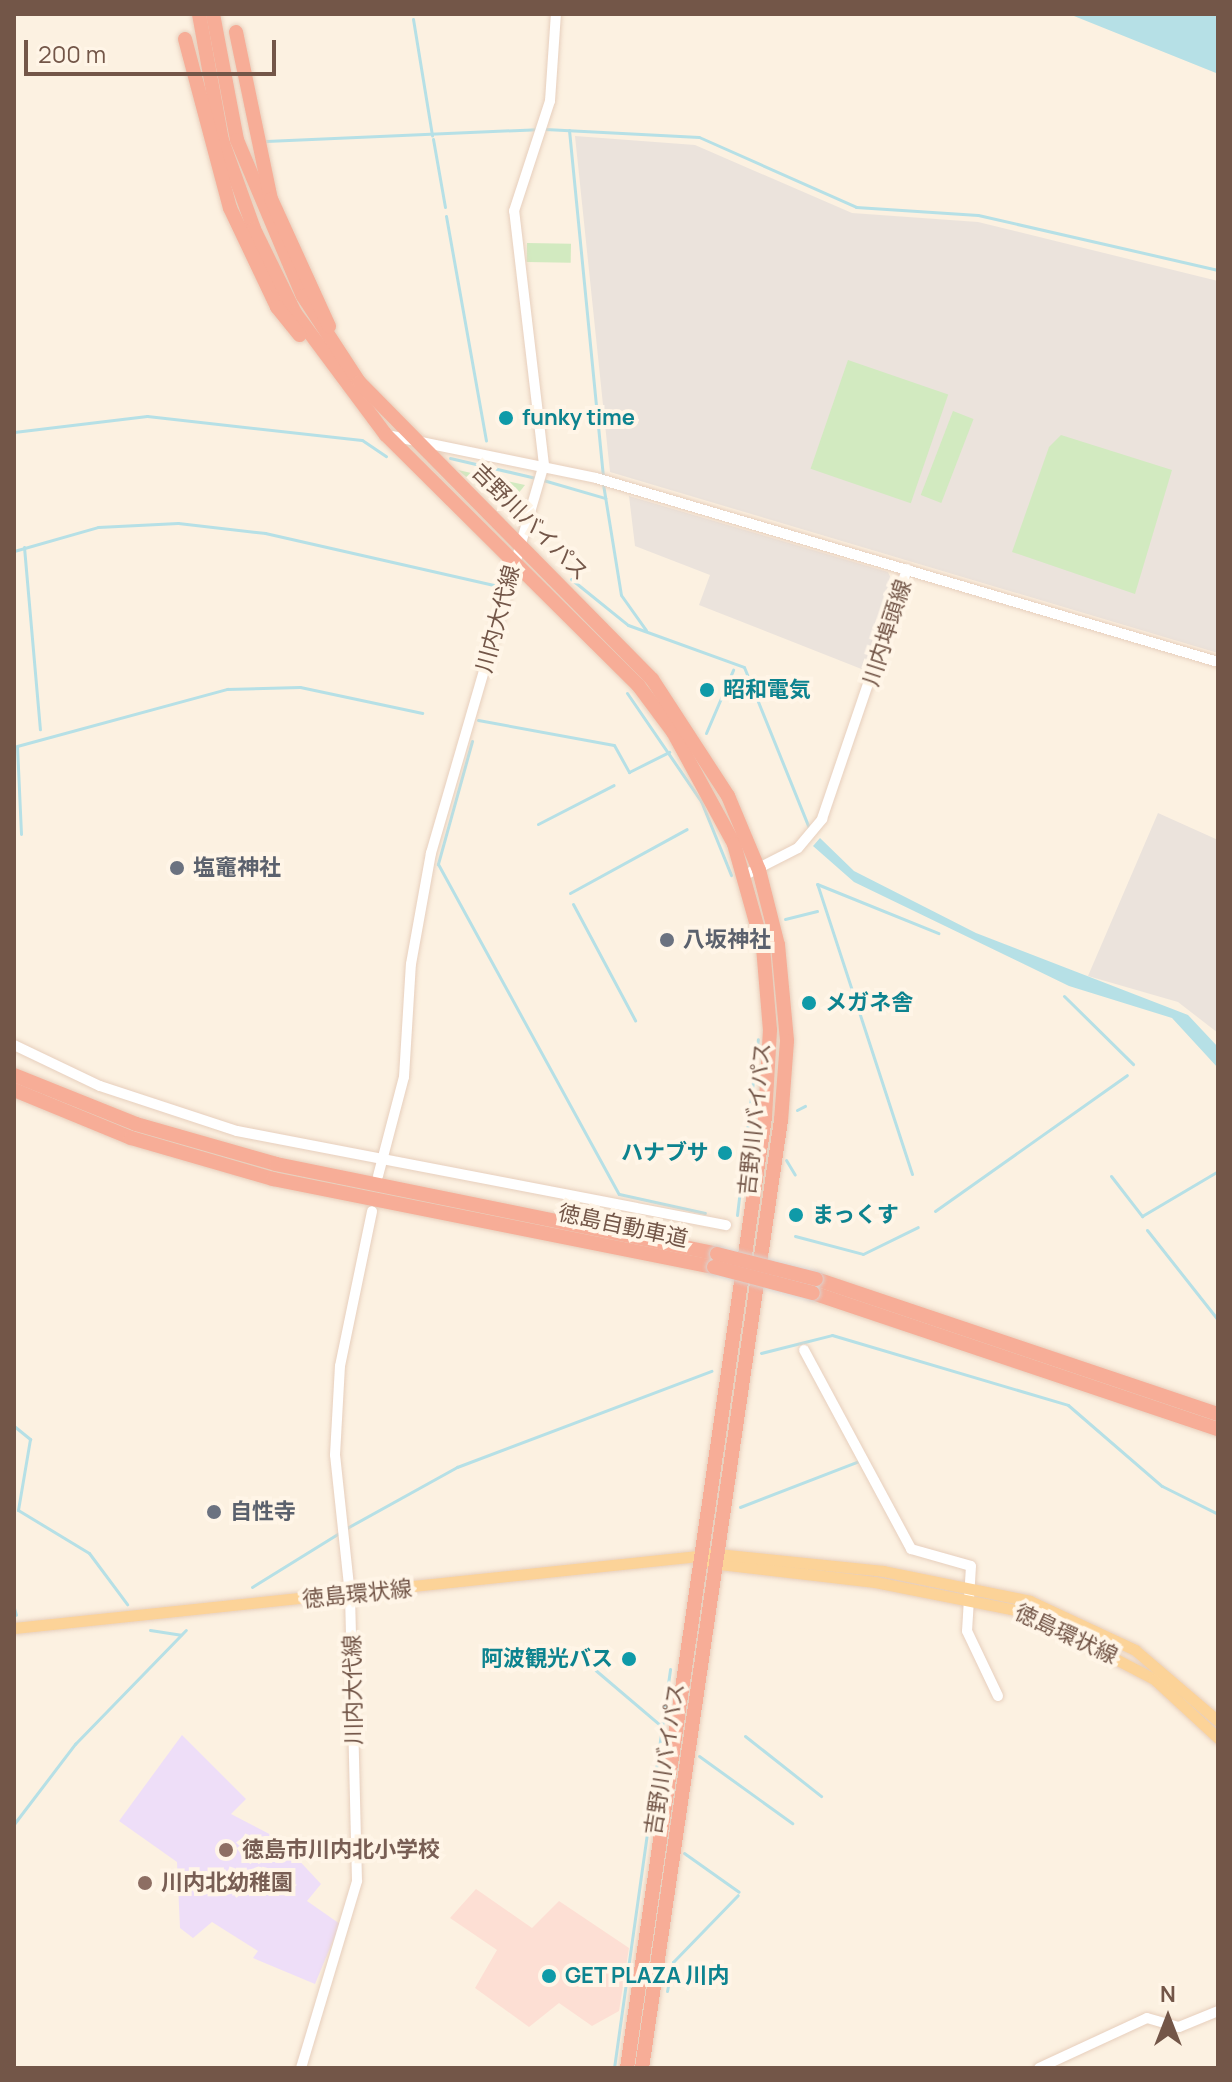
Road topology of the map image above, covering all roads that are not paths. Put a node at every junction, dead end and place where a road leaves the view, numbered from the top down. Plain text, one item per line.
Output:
1 (199, 14) edge
2 (213, 14) edge
3 (556, 14) edge
4 (236, 32) dead end
5 (185, 39) dead end
6 (285, 265) junction
7 (318, 350) junction
8 (386, 435) junction
9 (413, 439) junction
10 (544, 465) junction
11 (519, 539) junction
12 (514, 560) junction
13 (907, 569) junction
14 (1218, 662) edge
15 (752, 872) junction
16 (14, 1045) edge
17 (14, 1075) edge
18 (14, 1090) edge
19 (381, 1159) junction
20 (378, 1176) dead end
21 (372, 1211) dead end
22 (726, 1225) dead end
23 (715, 1260) junction
24 (815, 1286) junction
25 (804, 1350) dead end
26 (1218, 1414) edge
27 (1218, 1429) edge
28 (699, 1558) junction
29 (716, 1560) junction
30 (971, 1592) junction
31 (350, 1595) junction
32 (14, 1628) edge
33 (998, 1696) dead end
34 (1218, 1721) edge
35 (1218, 1738) edge
36 (1218, 2011) edge
37 (301, 2068) edge
38 (627, 2068) edge
39 (642, 2068) edge
40 (1039, 2068) edge

1 - 6 highway, 吉野川バイパス
2 - 6 highway, 吉野川バイパス
3 - 10 main road, 川内大代線
4 - 6 highway
5 - 7 highway
6 - 7 highway, 吉野川バイパス
6 - 9 highway, 吉野川バイパス
7 - 8 highway, 吉野川バイパス
8 - 9 main road
8 - 12 highway, 吉野川バイパス
9 - 10 main road
9 - 11 highway, 吉野川バイパス
10 - 11 main road, 川内大代線
10 - 13 main road
11 - 12 main road, 川内大代線
11 - 15 highway, 吉野川バイパス
12 - 15 highway, 吉野川バイパス
12 - 19 main road, 川内大代線
13 - 14 main road, 川内埠頭線
13 - 15 main road, 川内埠頭線
15 - 28 highway, 吉野川バイパス
15 - 29 highway, 吉野川バイパス
16 - 19 main road
17 - 23 highway, 徳島自動車道
18 - 23 highway, 徳島自動車道
19 - 20 main road, 川内大代線
19 - 22 main road
21 - 31 main road, 川内大代線
23 - 24 highway, 徳島自動車道, bridge
24 - 26 highway, 徳島自動車道
24 - 27 highway, 徳島自動車道
25 - 30 main road
28 - 29 main road, 徳島環状線
28 - 31 main road, 徳島環状線
28 - 38 highway, 吉野川バイパス
29 - 30 main road, 徳島環状線
29 - 39 highway, 吉野川バイパス
30 - 33 main road
30 - 34 main road, 徳島環状線
30 - 35 main road, 徳島環状線
31 - 32 main road, 徳島環状線
31 - 37 main road, 川内大代線
36 - 40 main road

